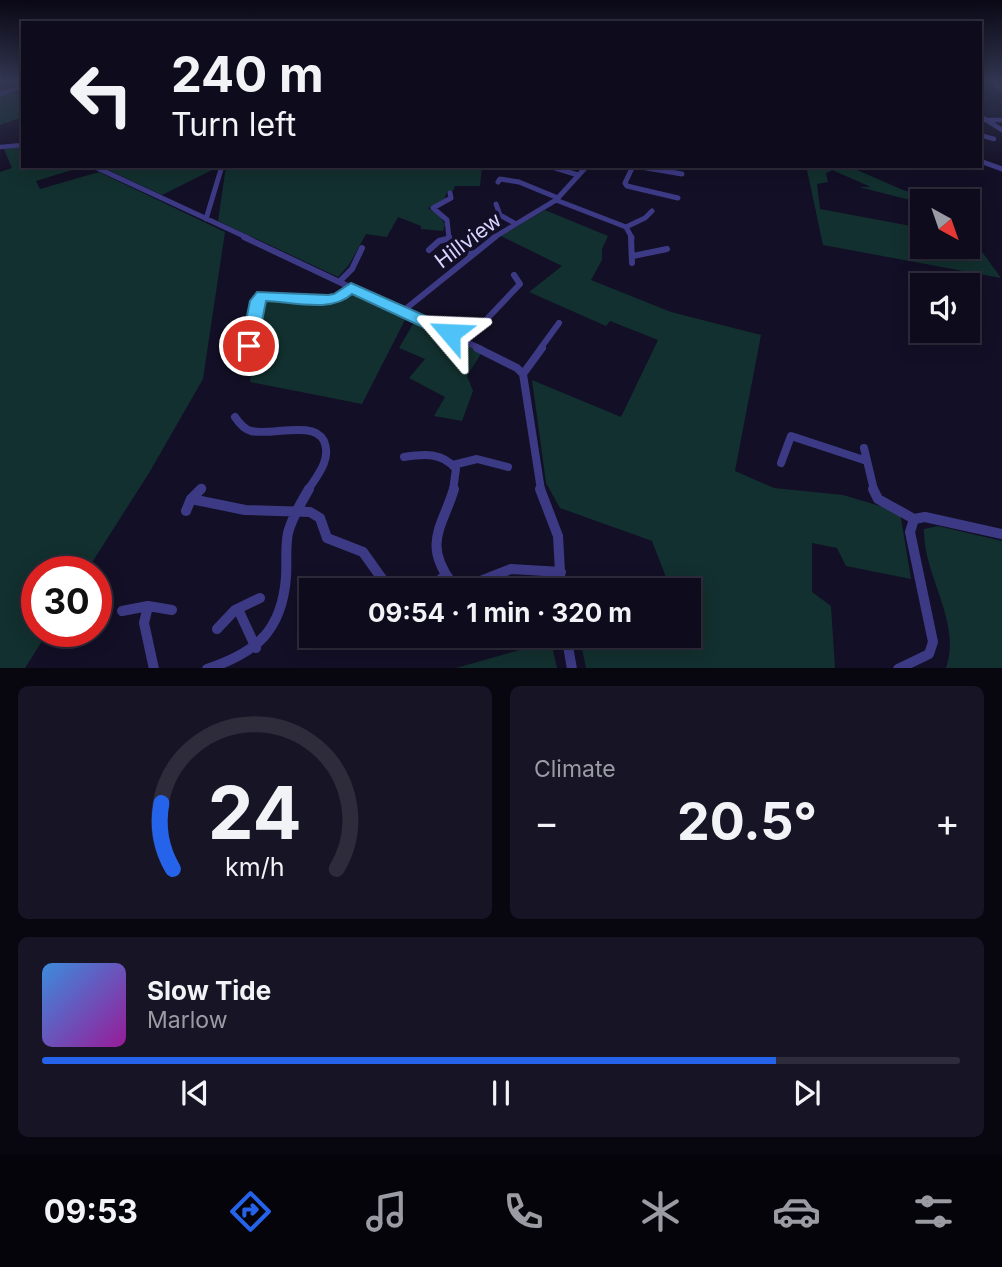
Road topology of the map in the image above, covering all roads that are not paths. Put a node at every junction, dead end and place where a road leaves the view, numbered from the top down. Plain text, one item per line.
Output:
1 (982, 119) edge
2 (1002, 120) edge
3 (1002, 130) edge
4 (982, 136) edge
5 (993, 139) dead end
6 (21, 145) edge
7 (0, 147) edge
8 (982, 162) edge
9 (97, 168) edge
10 (221, 168) edge
11 (555, 168) edge
12 (585, 168) edge
13 (633, 168) edge
14 (646, 168) edge
15 (1002, 169) edge
16 (682, 174) dead end
17 (579, 175) junction
18 (498, 182) dead end
19 (450, 193) dead end
20 (678, 198) dead end
21 (557, 199) junction
22 (497, 203) dead end
23 (652, 211) dead end
24 (206, 219) junction
25 (516, 224) junction
26 (626, 227) junction
27 (447, 239) junction
28 (362, 248) dead end
29 (667, 248) dead end
30 (429, 250) dead end
31 (473, 254) junction
32 (514, 275) dead end
33 (340, 282) junction
34 (351, 287) junction
35 (403, 311) junction
36 (559, 323) dead end
37 (467, 341) junction
38 (249, 346) dead end
39 (523, 374) junction
40 (235, 417) dead end
41 (864, 448) dead end
42 (404, 457) dead end
43 (867, 461) junction
44 (781, 463) dead end
45 (453, 465) junction
46 (508, 467) dead end
47 (202, 488) dead end
48 (191, 499) junction
49 (298, 510) junction
50 (186, 511) dead end
51 (914, 519) junction
52 (1002, 534) edge
53 (561, 572) junction
54 (445, 576) junction
55 (381, 578) edge
56 (442, 578) edge
57 (561, 578) edge
58 (260, 598) dead end
59 (148, 606) junction
60 (238, 609) junction
61 (172, 610) dead end
62 (122, 611) dead end
63 (217, 629) dead end
64 (256, 648) junction
65 (568, 648) edge
66 (154, 668) edge
67 (208, 668) edge
68 (572, 668) edge
69 (898, 668) edge

1 - 2 street
1 - 3 street
4 - 5 street
6 - 7 street
8 - 15 street
9 - 24 street
10 - 24 street
11 - 17 street
12 - 17 street, Hillview
13 - 20 street
14 - 16 street
17 - 21 street, Hillview
18 - 21 street
19 - 27 street
21 - 25 street, Hillview
21 - 26 street
22 - 25 street
23 - 26 street
24 - 33 street
25 - 31 street, Hillview
26 - 29 street
27 - 30 street
27 - 31 street
28 - 33 street
31 - 35 street, Hillview
32 - 37 street
33 - 34 street
34 - 35 street
34 - 38 street
35 - 37 street
36 - 39 street
37 - 39 street
39 - 53 street
40 - 49 street
41 - 43 street
42 - 45 street
43 - 44 street
43 - 51 street
45 - 46 street
45 - 54 street
47 - 48 street
48 - 49 street
48 - 50 street
49 - 55 street
49 - 64 street
51 - 52 street
51 - 69 street
53 - 54 street
53 - 57 street
54 - 56 street
58 - 60 street
59 - 61 street
59 - 62 street
59 - 66 street
60 - 63 street
60 - 64 street
64 - 67 street
65 - 68 street

